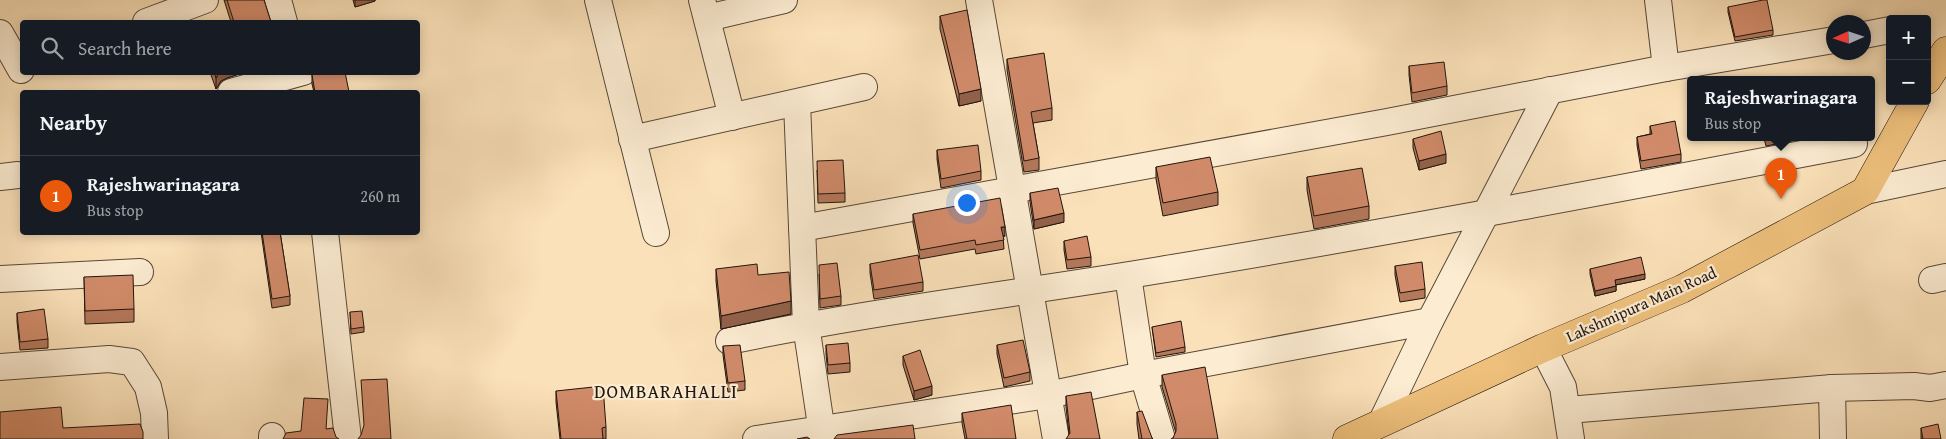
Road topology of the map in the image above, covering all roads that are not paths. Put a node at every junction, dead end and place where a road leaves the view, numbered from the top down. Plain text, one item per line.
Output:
1 (205, 0) edge
2 (278, 0) edge
3 (598, 0) edge
4 (784, 0) edge
5 (979, 0) edge
6 (1658, 0) edge
7 (705, 9) edge
8 (151, 20) edge
9 (283, 20) edge
10 (1886, 31) edge
11 (0, 33) edge
12 (1871, 34) edge
13 (1826, 41) edge
14 (1946, 52) edge
15 (1666, 68) junction
16 (14, 70) edge
17 (1931, 74) edge
18 (299, 78) edge
19 (864, 88) dead end
20 (241, 90) edge
21 (1550, 90) junction
22 (797, 103) junction
23 (1914, 105) edge
24 (732, 117) junction
25 (632, 139) junction
26 (1854, 144) dead end
27 (1946, 174) edge
28 (1011, 191) junction
29 (1865, 192) junction
30 (1486, 213) junction
31 (802, 228) junction
32 (656, 233) dead end
33 (325, 235) edge
34 (140, 272) dead end
35 (1128, 276) junction
36 (0, 279) edge
37 (1029, 291) junction
38 (1430, 321) junction
39 (806, 325) junction
40 (729, 341) dead end
41 (1543, 348) junction
42 (0, 367) edge
43 (1144, 375) junction
44 (1946, 385) edge
45 (1832, 388) junction
46 (1048, 395) junction
47 (1568, 410) junction
48 (1382, 421) junction
49 (822, 434) edge
50 (155, 439) edge
51 (348, 439) edge
52 (756, 439) edge
53 (1056, 439) edge
54 (1162, 439) edge
55 (1347, 439) edge
56 (1571, 439) edge
57 (1833, 439) edge

1 - 8 street
2 - 9 street
3 - 25 street
4 - 7 street
5 - 28 street
6 - 15 street
7 - 24 street
10 - 12 street
11 - 16 street
13 - 15 street
14 - 17 main road
15 - 21 street
18 - 20 street
19 - 22 street
21 - 28 street
21 - 30 street
22 - 24 street
22 - 31 street
23 - 29 main road
24 - 25 street
25 - 32 street
26 - 30 street
27 - 29 street
28 - 31 street
28 - 37 street
29 - 41 main road, Lakshmipura Main Road
30 - 35 street
30 - 38 street
31 - 39 street
33 - 51 street
34 - 36 street
35 - 37 street
35 - 43 street
37 - 39 street
37 - 46 street
38 - 43 street
38 - 48 street
39 - 40 street
39 - 49 street
41 - 47 street
41 - 48 main road, Lakshmipura Main Road
42 - 50 street
43 - 46 street
43 - 54 street
44 - 45 street
45 - 47 street
45 - 57 street
46 - 49 street
46 - 53 street
47 - 56 street
48 - 55 main road, Lakshmipura Main Road
49 - 52 street

